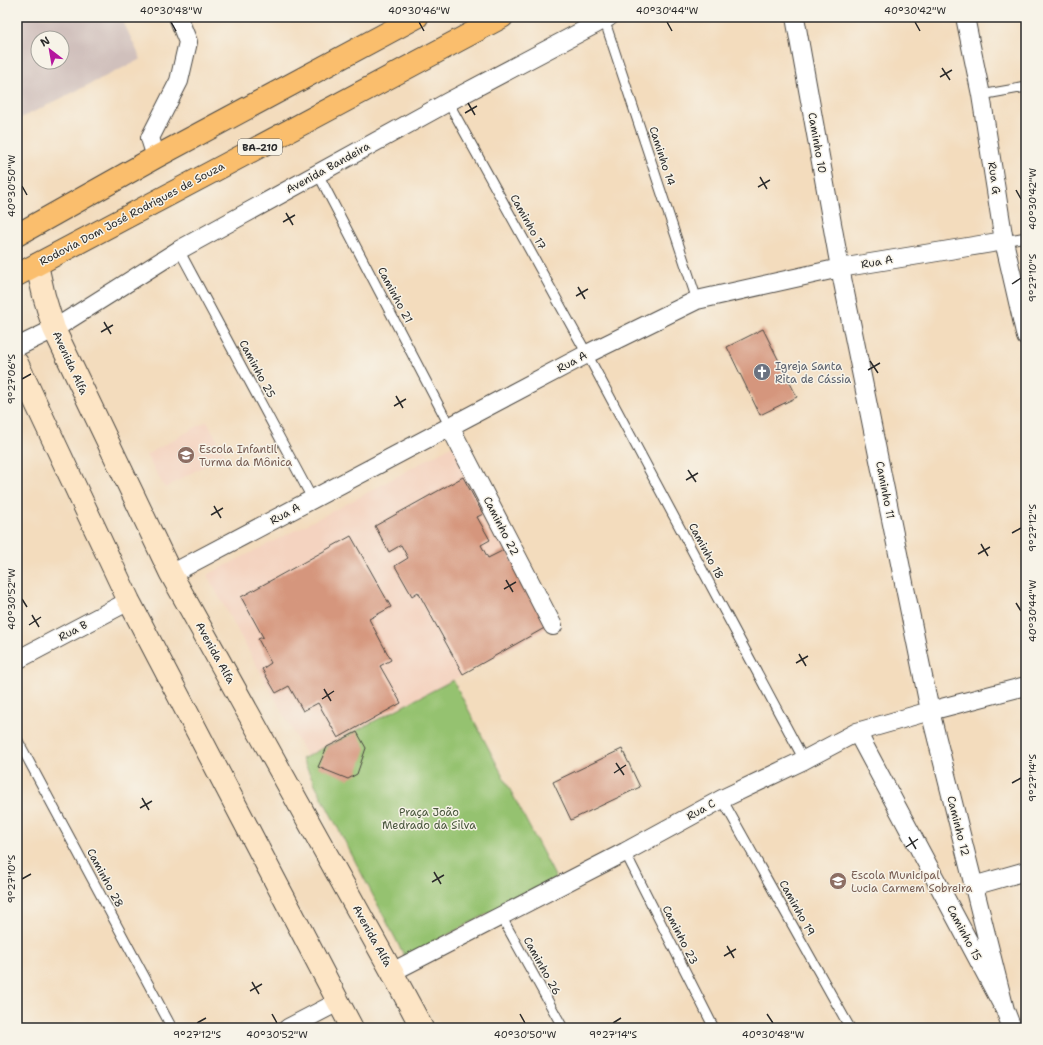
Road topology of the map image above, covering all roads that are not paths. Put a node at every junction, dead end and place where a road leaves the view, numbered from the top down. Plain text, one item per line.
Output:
1 (178, 17) edge
2 (417, 17) edge
3 (502, 17) edge
4 (795, 17) edge
5 (965, 17) edge
6 (606, 18) edge
7 (1026, 87) edge
8 (980, 95) junction
9 (448, 102) junction
10 (156, 157) junction
11 (318, 174) junction
12 (17, 235) edge
13 (1026, 237) edge
14 (1004, 241) junction
15 (179, 250) junction
16 (37, 265) junction
17 (840, 268) junction
18 (17, 275) edge
19 (697, 300) junction
20 (54, 329) junction
21 (1026, 337) edge
22 (17, 347) edge
23 (587, 354) junction
24 (17, 363) edge
25 (450, 427) junction
26 (313, 500) junction
27 (171, 574) junction
28 (128, 601) junction
29 (552, 626) dead end
30 (17, 660) edge
31 (1026, 686) edge
32 (930, 711) junction
33 (857, 732) junction
34 (17, 739) edge
35 (804, 760) junction
36 (722, 799) junction
37 (625, 852) junction
38 (1026, 871) edge
39 (973, 886) junction
40 (501, 916) junction
41 (392, 972) junction
42 (338, 1002) junction
43 (1005, 1010) junction
44 (172, 1028) edge
45 (288, 1028) edge
46 (352, 1028) edge
47 (422, 1028) edge
48 (563, 1028) edge
49 (714, 1028) edge
50 (850, 1028) edge
51 (1012, 1028) edge

1 - 10 street
2 - 10 main road
3 - 16 main road, Rodovia Dom José Rodrigues de Souza / BA-210
4 - 17 street, Caminho 10
5 - 8 street, Rua G
6 - 9 street, Avenida Bandeira
6 - 19 lane, Caminho 14
7 - 8 lane
8 - 14 street, Rua G
9 - 11 street, Avenida Bandeira
9 - 23 lane, Caminho 17
10 - 12 main road
11 - 15 street, Avenida Bandeira
11 - 25 lane, Caminho 21
13 - 14 lane
14 - 17 street, Rua A
14 - 21 street, Rua G
15 - 20 street, Avenida Bandeira
15 - 26 lane, Caminho 25
16 - 18 main road, Rodovia Dom José Rodrigues de Souza / BA-210
16 - 20 street, Avenida Alfa
17 - 19 street, Rua A
17 - 32 street, Caminho 11
19 - 23 street, Rua A
20 - 22 street, Avenida Bandeira
20 - 27 street, Avenida Alfa
23 - 25 street, Rua A
23 - 35 lane, Caminho 18
24 - 28 street
25 - 26 street, Rua A
25 - 29 street, Caminho 22
26 - 27 street, Rua A
27 - 41 street, Avenida Alfa
28 - 30 street, Rua B
28 - 42 street
31 - 32 street, Rua C
32 - 33 street, Rua C
32 - 39 street, Caminho 12
33 - 35 street, Rua C
33 - 43 street, Caminho 15
34 - 44 lane, Caminho 28
35 - 36 street, Rua C
36 - 37 street, Rua C
36 - 50 lane, Caminho 19
37 - 40 street, Rua C
37 - 49 lane, Caminho 23
38 - 39 street
39 - 43 street, Caminho 12
40 - 41 street, Rua C
40 - 48 lane, Caminho 26
41 - 47 street, Avenida Alfa
42 - 45 street
42 - 46 street
43 - 51 street, Caminho 15

